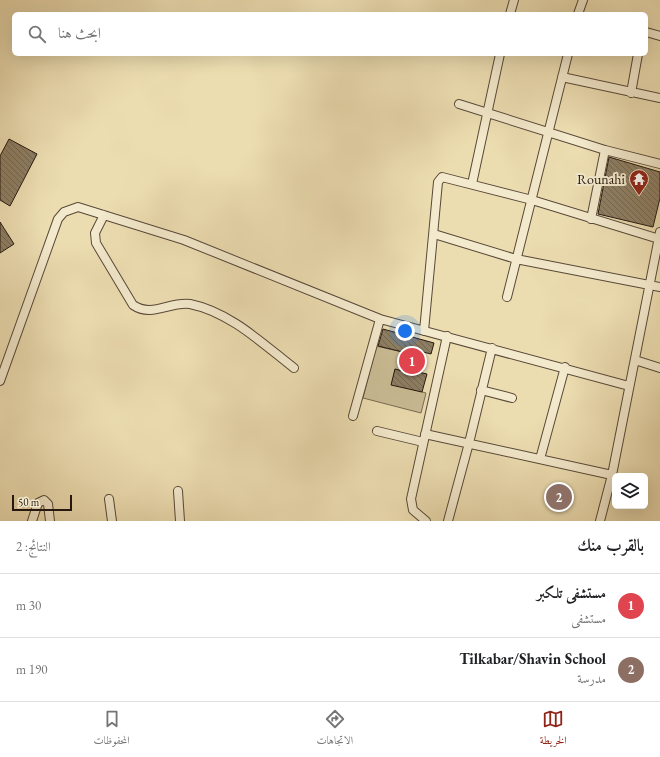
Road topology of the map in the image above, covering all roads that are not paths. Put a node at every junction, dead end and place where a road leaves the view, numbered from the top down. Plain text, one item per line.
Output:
1 (514, 0) edge
2 (583, 0) edge
3 (511, 12) edge
4 (579, 12) edge
5 (648, 33) edge
6 (660, 36) edge
7 (500, 56) edge
8 (567, 56) edge
9 (638, 56) edge
10 (562, 77) junction
11 (631, 93) junction
12 (660, 98) edge
13 (459, 104) dead end
14 (487, 114) junction
15 (548, 132) junction
16 (605, 150) junction
17 (660, 164) edge
18 (472, 184) junction
19 (532, 200) junction
20 (104, 215) junction
21 (591, 218) junction
22 (434, 234) junction
23 (659, 236) edge
24 (516, 259) junction
25 (650, 285) junction
26 (660, 287) edge
27 (507, 296) dead end
28 (380, 319) junction
29 (424, 331) junction
30 (447, 336) junction
31 (492, 348) junction
32 (635, 360) junction
33 (565, 367) junction
34 (294, 368) dead end
35 (660, 368) edge
36 (0, 380) edge
37 (629, 386) junction
38 (481, 390) junction
39 (512, 398) dead end
40 (353, 416) dead end
41 (377, 431) dead end
42 (425, 434) junction
43 (423, 442) junction
44 (469, 443) junction
45 (540, 459) junction
46 (612, 473) edge
47 (612, 475) joint
48 (178, 491) dead end
49 (109, 498) dead end
50 (32, 521) edge
51 (50, 521) edge
52 (112, 521) edge
53 (180, 521) edge
54 (426, 521) edge
55 (448, 521) edge
56 (600, 521) edge

1 - 3 street
2 - 4 street
5 - 6 street
7 - 14 street
8 - 10 street
9 - 11 street
10 - 11 street
10 - 15 street
11 - 12 street
13 - 14 street
14 - 15 street
14 - 18 street
15 - 16 street
15 - 19 street
16 - 17 street
16 - 21 street
18 - 19 street
18 - 22 street
19 - 21 street
19 - 24 street
20 - 28 street
20 - 34 street
20 - 36 street
21 - 23 street
22 - 24 street
22 - 29 street
23 - 25 street
24 - 25 street
24 - 27 street
25 - 26 street
25 - 32 street
28 - 29 street
28 - 40 street
29 - 30 street
30 - 31 street
30 - 42 street
31 - 33 street
31 - 38 street
32 - 35 street
32 - 37 street
33 - 37 street
33 - 45 street
37 - 46 street
38 - 39 street
38 - 44 street
41 - 43 street
42 - 43 street
42 - 44 street
43 - 54 street
44 - 45 street
44 - 55 street
45 - 47 street
47 - 56 street
48 - 53 street
49 - 52 street
50 - 51 street

